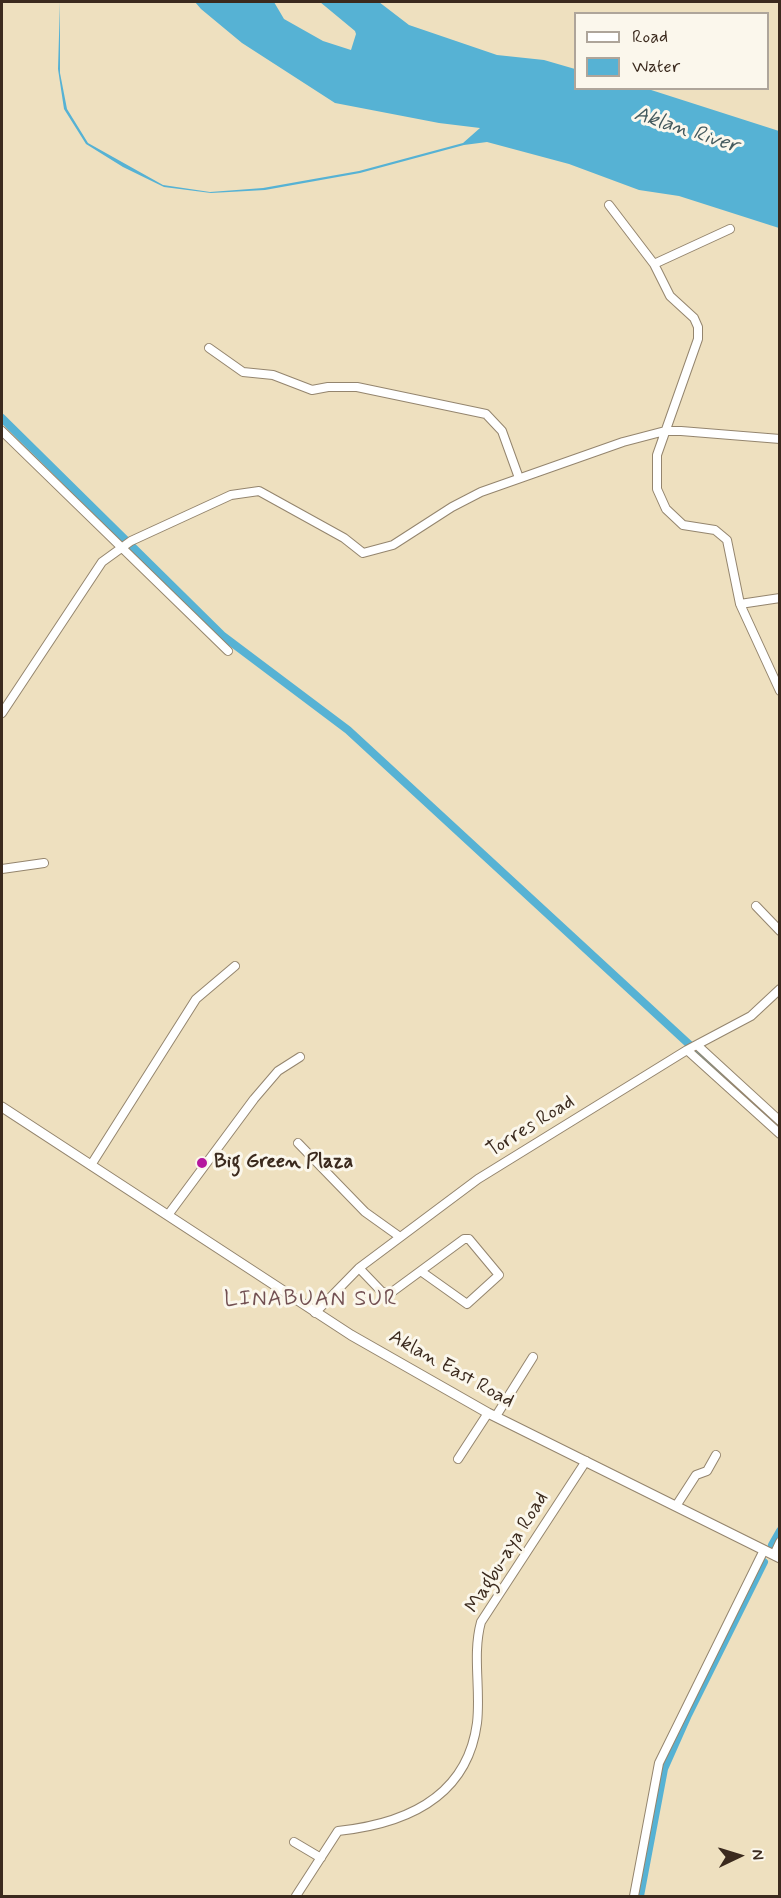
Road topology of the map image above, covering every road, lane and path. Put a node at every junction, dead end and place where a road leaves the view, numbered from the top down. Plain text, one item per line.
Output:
1 (609, 205) dead end
2 (730, 229) dead end
3 (654, 264) junction
4 (209, 348) dead end
5 (2, 431) edge
6 (664, 431) junction
7 (780, 439) edge
8 (519, 478) junction
9 (122, 547) junction
10 (780, 598) edge
11 (740, 604) junction
12 (228, 651) dead end
13 (779, 687) edge
14 (2, 712) edge
15 (44, 863) dead end
16 (2, 869) edge
17 (756, 906) dead end
18 (780, 931) edge
19 (235, 966) dead end
20 (780, 989) edge
21 (692, 1047) junction
22 (300, 1057) dead end
23 (2, 1107) edge
24 (780, 1121) edge
25 (780, 1134) edge
26 (298, 1143) dead end
27 (91, 1165) junction
28 (168, 1215) junction
29 (400, 1237) junction
30 (359, 1268) junction
31 (422, 1272) junction
32 (315, 1313) junction
33 (533, 1357) dead end
34 (492, 1415) junction
35 (717, 1455) dead end
36 (458, 1459) dead end
37 (586, 1461) junction
38 (676, 1506) junction
39 (780, 1542) edge
40 (764, 1550) junction
41 (777, 1556) edge
42 (294, 1842) dead end
43 (321, 1858) junction
44 (296, 1896) edge
45 (634, 1896) edge

1 - 3 street
2 - 3 street
3 - 6 street
4 - 8 street
5 - 9 street
6 - 7 street
6 - 8 street
6 - 11 street
8 - 9 street
9 - 12 street
9 - 14 street
10 - 11 street
11 - 13 street
15 - 16 street
17 - 18 street
19 - 27 street
20 - 21 street, Torres Road
21 - 24 street
21 - 25 street
21 - 29 street, Torres Road
22 - 28 street
23 - 27 main road, Aklan East Road
26 - 29 street
27 - 28 main road, Aklan East Road
28 - 32 main road, Aklan East Road
29 - 30 street, Torres Road
30 - 31 street
30 - 32 street, Torres Road
31 - 31 street
32 - 34 main road, Aklan East Road
33 - 34 street
34 - 36 street
34 - 37 main road, Aklan East Road
35 - 38 street
37 - 38 main road, Aklan East Road
37 - 43 street, Magbu-aya Road
38 - 40 main road, Aklan East Road
39 - 41 street
40 - 41 main road, Aklan East Road
40 - 45 street
42 - 43 street
43 - 44 street, Magbu-aya Road

